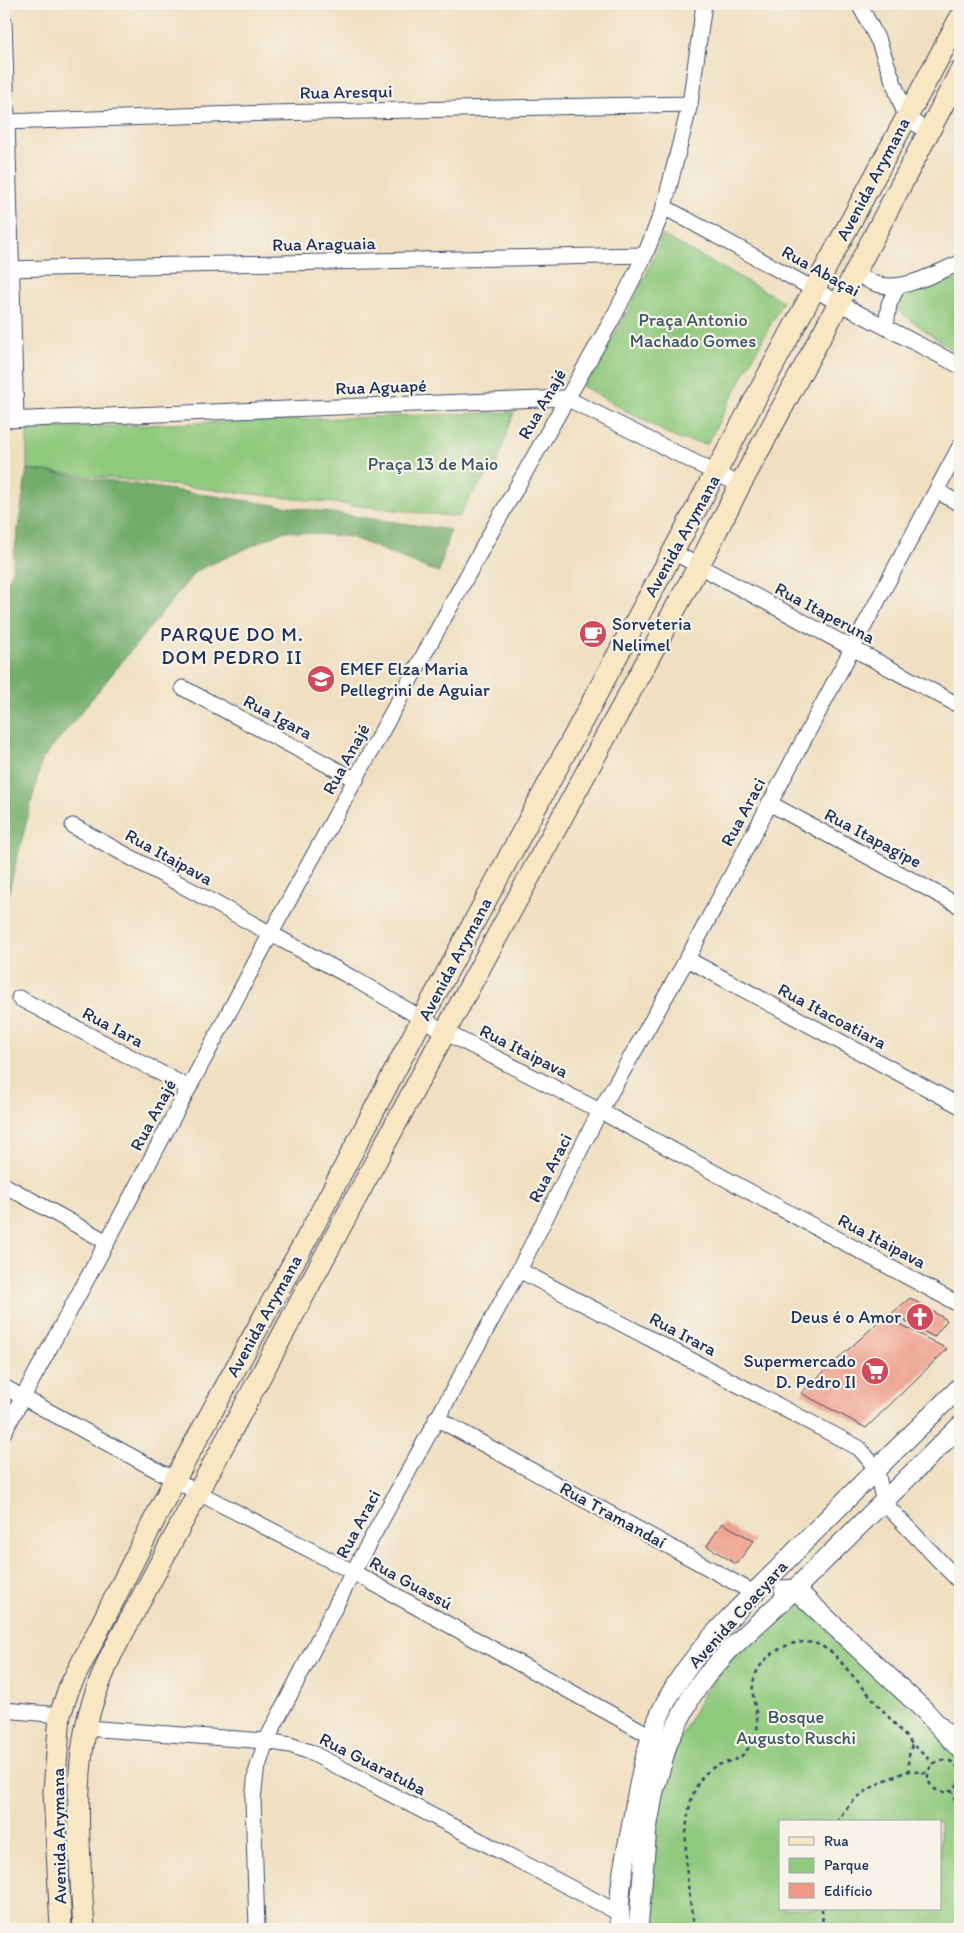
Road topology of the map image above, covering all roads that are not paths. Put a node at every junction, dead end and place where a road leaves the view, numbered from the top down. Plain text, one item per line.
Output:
1 (704, 4) edge
2 (859, 4) edge
3 (960, 18) edge
4 (4, 21) edge
5 (960, 72) edge
6 (690, 104) junction
7 (906, 117) junction
8 (6, 122) edge
9 (928, 132) junction
10 (664, 207) junction
11 (645, 255) junction
12 (960, 262) edge
13 (8, 269) edge
14 (854, 272) junction
15 (898, 286) junction
16 (816, 290) junction
17 (839, 303) junction
18 (886, 327) junction
19 (960, 366) edge
20 (566, 398) junction
21 (10, 420) edge
22 (960, 446) edge
23 (716, 474) junction
24 (740, 485) junction
25 (937, 491) junction
26 (960, 504) edge
27 (673, 552) junction
28 (698, 567) junction
29 (853, 648) junction
30 (183, 688) dead end
31 (960, 706) edge
32 (356, 780) junction
33 (769, 803) junction
34 (73, 826) dead end
35 (960, 906) edge
36 (271, 933) junction
37 (686, 959) junction
38 (19, 998) dead end
39 (423, 1017) junction
40 (445, 1032) junction
41 (189, 1088) junction
42 (960, 1106) edge
43 (600, 1111) junction
44 (4, 1185) edge
45 (107, 1242) junction
46 (519, 1270) junction
47 (960, 1305) edge
48 (4, 1387) edge
49 (960, 1387) edge
50 (23, 1397) junction
51 (436, 1418) junction
52 (960, 1426) edge
53 (4, 1432) edge
54 (876, 1468) junction
55 (175, 1479) junction
56 (197, 1492) junction
57 (884, 1502) junction
58 (353, 1572) junction
59 (960, 1582) edge
60 (796, 1589) junction
61 (754, 1593) junction
62 (4, 1710) edge
63 (60, 1714) junction
64 (86, 1728) junction
65 (659, 1739) junction
66 (266, 1741) junction
67 (960, 1749) edge
68 (620, 1921) edge
69 (61, 1929) edge
70 (84, 1929) edge
71 (257, 1929) edge
72 (638, 1929) edge

1 - 6 street, Rua Anajé
2 - 7 street
3 - 7 main road, Avenida Arymana
4 - 8 street
5 - 9 main road, Avenida Arymana
6 - 8 street, Rua Aresqui
6 - 10 street, Rua Anajé
7 - 9 street
7 - 16 main road, Avenida Arymana
8 - 13 street
9 - 14 main road, Avenida Arymana
10 - 11 street, Rua Anajé
10 - 16 street, Rua Abaçai
11 - 13 street, Rua Araguaia
11 - 20 street, Rua Anajé
12 - 15 street
13 - 21 street
14 - 15 street
14 - 17 main road, Avenida Arymana
15 - 18 street
16 - 17 street, Rua Abaçai
16 - 23 main road, Avenida Arymana
17 - 18 street, Rua Abaçai
17 - 24 main road, Avenida Arymana
18 - 19 street, Rua Abaçai
20 - 21 street, Rua Aguapé
20 - 23 street, Rua Aguapé
20 - 32 street, Rua Anajé
22 - 25 street, Rua Araci
23 - 24 street, Rua Aguapé
23 - 27 main road, Avenida Arymana
24 - 28 main road, Avenida Arymana
25 - 26 street
25 - 29 street, Rua Araci
27 - 28 street, Rua Itaperuna
27 - 39 main road, Avenida Arymana
28 - 29 street, Rua Itaperuna
28 - 40 main road, Avenida Arymana
29 - 31 street, Rua Itaperuna
29 - 33 street, Rua Araci
30 - 32 street, Rua Igara
32 - 36 street, Rua Anajé
33 - 35 street, Rua Itapagipe
33 - 37 street, Rua Araci
34 - 36 street, Rua Itaipava
36 - 39 street, Rua Itaipava
36 - 41 street, Rua Anajé
37 - 42 street, Rua Itacoatiara
37 - 43 street, Rua Araci
38 - 41 street, Rua Iara
39 - 40 street, Rua Itaipava
39 - 55 main road, Avenida Arymana
40 - 43 street, Rua Itaipava
40 - 56 main road, Avenida Arymana
41 - 45 street, Rua Anajé
43 - 46 street, Rua Araci
43 - 47 street, Rua Itaipava
44 - 45 street
45 - 50 street, Rua Anajé
46 - 51 street, Rua Araci
46 - 54 street, Rua Irara
48 - 50 street, Rua Guassú
49 - 54 street, Avenida Coacyara
50 - 53 street, Rua Anajé
50 - 55 street, Rua Guassú
51 - 58 street, Rua Araci
51 - 61 street, Rua Tramandaí
52 - 57 street, Avenida Coacyara
54 - 57 street
54 - 61 street, Avenida Coacyara
55 - 56 street, Rua Guassú
55 - 63 main road, Avenida Arymana
56 - 58 street, Rua Guassú
56 - 64 main road, Avenida Arymana
57 - 59 street
57 - 60 street, Avenida Coacyara
58 - 65 street, Rua Guassú
58 - 66 street, Rua Araci
60 - 61 street
60 - 65 street, Avenida Coacyara
60 - 67 street
61 - 65 street, Avenida Coacyara
62 - 63 street
63 - 69 main road, Avenida Arymana
64 - 66 street, Rua Guaratuba
64 - 70 main road, Avenida Arymana
65 - 68 street, Avenida Coacyara
65 - 72 street, Avenida Coacyara
66 - 68 street, Rua Guaratuba
66 - 71 street, Rua Araci

